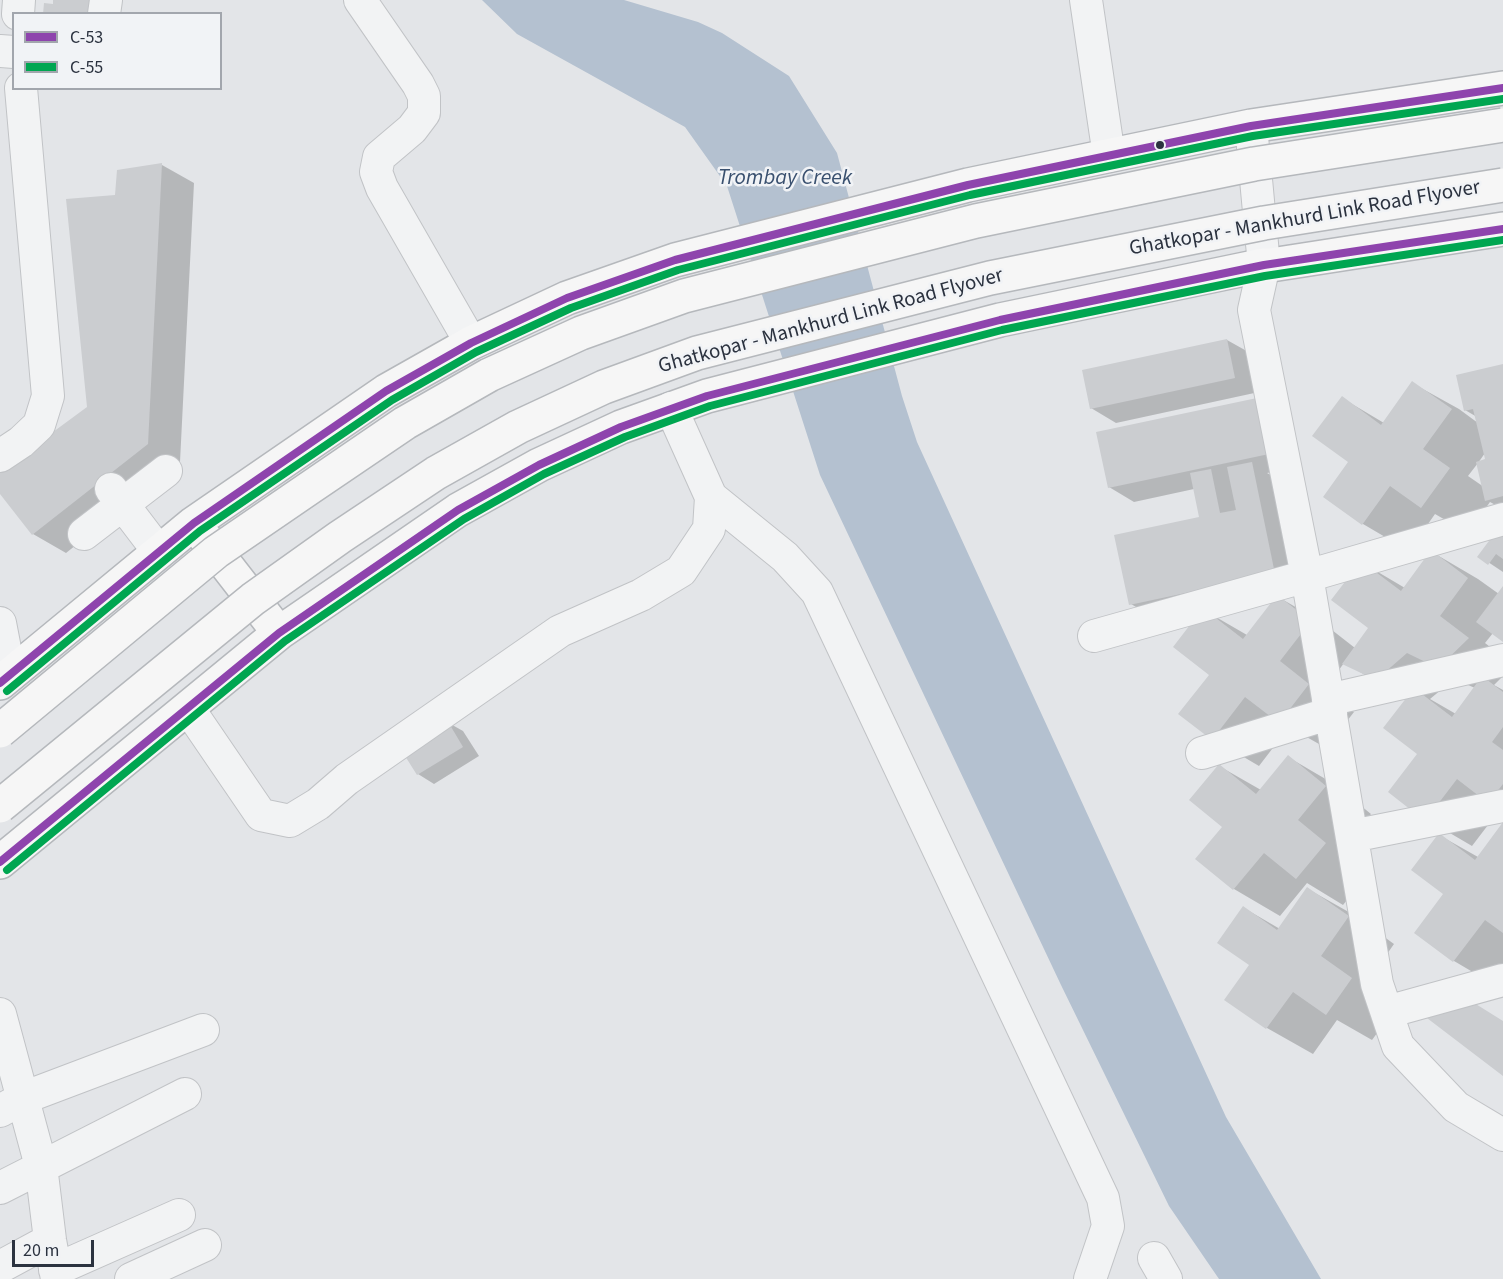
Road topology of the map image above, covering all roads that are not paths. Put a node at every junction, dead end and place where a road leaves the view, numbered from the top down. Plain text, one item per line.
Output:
1 (360, 0) edge
2 (1086, 0) edge
3 (1503, 88) edge
4 (21, 90) edge
5 (1503, 125) edge
6 (1251, 126) junction
7 (1109, 156) junction
8 (1503, 185) edge
9 (1503, 229) edge
10 (1264, 265) junction
11 (471, 344) junction
12 (671, 408) junction
13 (0, 456) edge
14 (166, 471) dead end
15 (117, 496) junction
16 (711, 497) junction
17 (1503, 519) edge
18 (194, 523) junction
19 (84, 534) dead end
20 (159, 552) junction
21 (1307, 576) junction
22 (0, 623) edge
23 (279, 633) junction
24 (1094, 636) dead end
25 (1503, 660) edge
26 (5, 679) edge
27 (1330, 706) junction
28 (188, 708) junction
29 (0, 730) edge
30 (1202, 753) dead end
31 (0, 806) edge
32 (1503, 806) edge
33 (1352, 836) junction
34 (0, 862) edge
35 (1503, 980) edge
36 (1387, 1012) junction
37 (0, 1014) edge
38 (203, 1030) dead end
39 (185, 1094) dead end
40 (11, 1105) edge
41 (1503, 1135) edge
42 (41, 1167) junction
43 (0, 1188) edge
44 (179, 1215) dead end
45 (205, 1245) dead end
46 (54, 1263) edge
47 (0, 1267) edge
48 (131, 1279) edge
49 (1090, 1279) edge

1 - 11 street
2 - 7 street
3 - 6 highway
4 - 13 street
5 - 29 highway, bridge
6 - 7 highway
6 - 10 street
7 - 11 highway
8 - 31 highway, Ghatkopar - Mankhurd Link Road Flyover, bridge
9 - 10 highway
10 - 12 highway
10 - 21 street
11 - 18 highway
12 - 16 street
12 - 23 highway
14 - 15 street
15 - 19 street
15 - 20 street
16 - 28 street
16 - 49 street
17 - 21 street
18 - 20 highway
18 - 23 highway
20 - 26 highway
21 - 24 street
21 - 27 street
22 - 26 street
23 - 28 highway
25 - 27 street
27 - 30 street
27 - 33 street
28 - 34 highway
32 - 33 street
33 - 36 street
35 - 36 street
36 - 41 street
37 - 40 street
38 - 40 street
39 - 42 street
40 - 42 street
42 - 43 street
42 - 46 street
44 - 46 street
45 - 48 street
46 - 47 street

